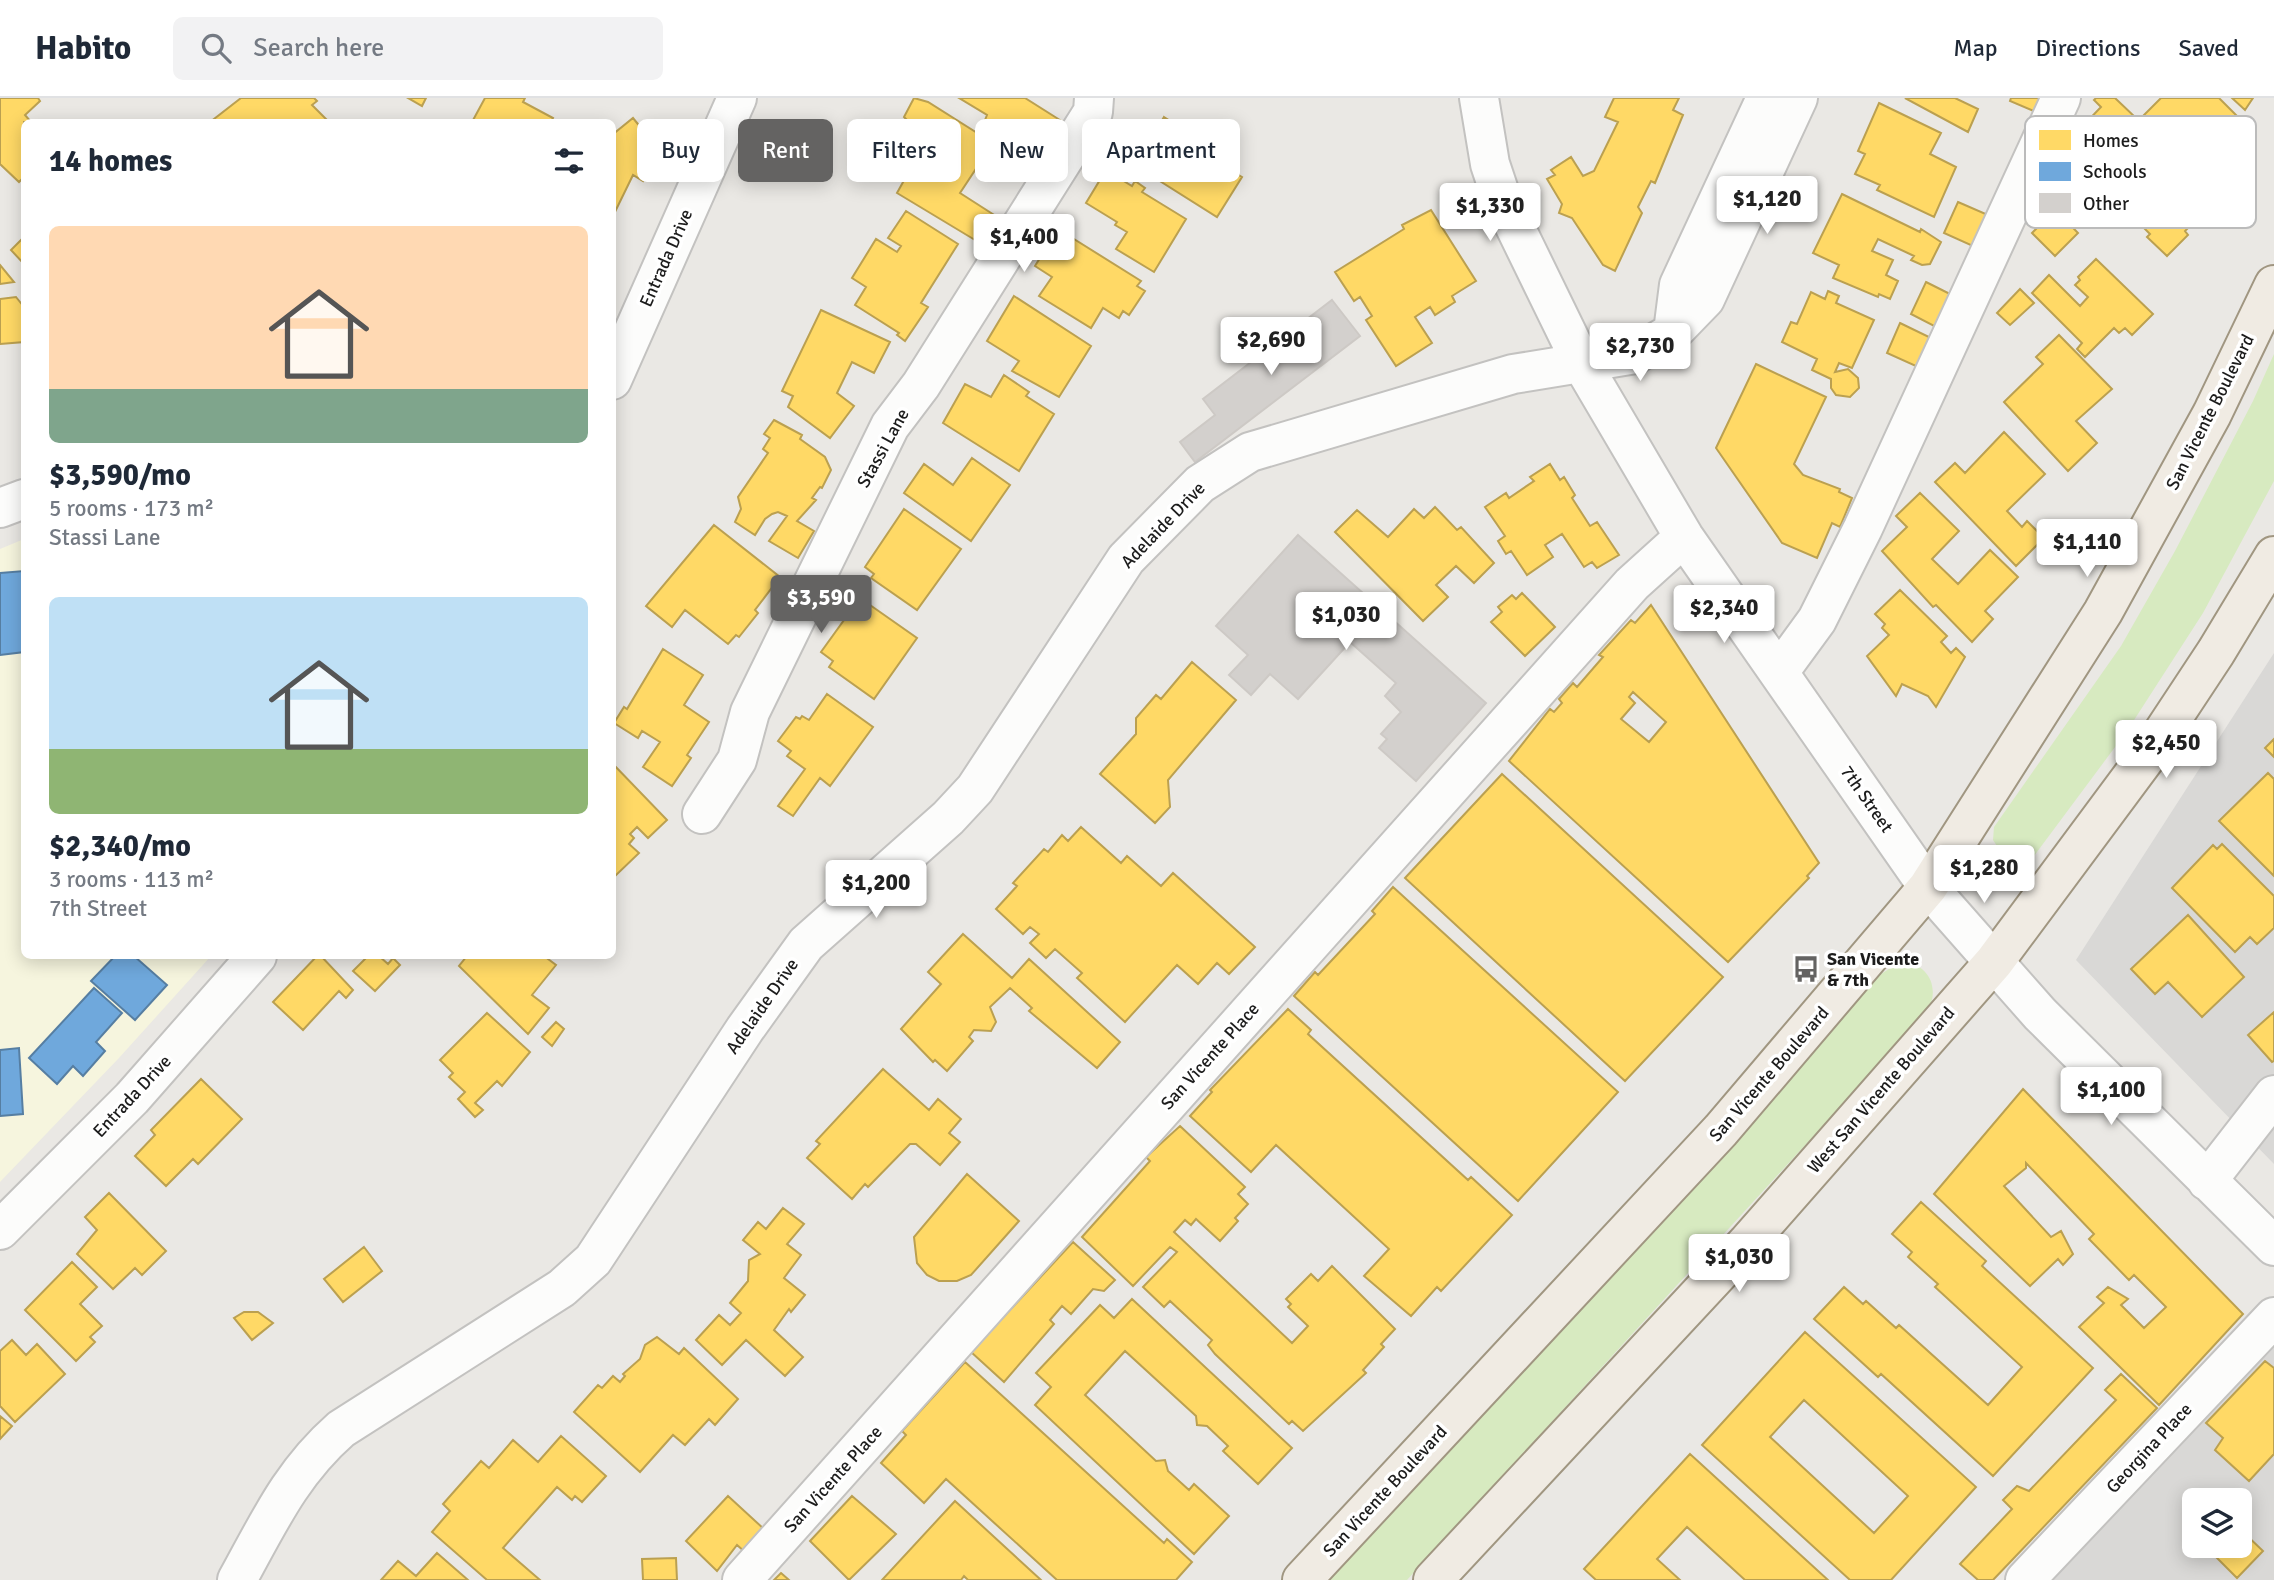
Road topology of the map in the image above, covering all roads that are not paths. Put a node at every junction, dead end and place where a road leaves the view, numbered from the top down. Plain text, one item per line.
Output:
1 (737, 98) edge
2 (1094, 98) edge
3 (1479, 98) edge
4 (1766, 98) edge
5 (1798, 98) edge
6 (2061, 98) edge
7 (2053, 116) edge
8 (2025, 176) edge
9 (2274, 285) edge
10 (1673, 332) junction
11 (1581, 362) junction
12 (616, 371) edge
13 (21, 500) edge
14 (0, 508) edge
15 (1684, 537) junction
16 (2274, 556) edge
17 (1779, 672) junction
18 (702, 814) dead end
19 (1928, 887) junction
20 (254, 959) edge
21 (1994, 962) junction
22 (2274, 1095) edge
23 (2207, 1181) junction
24 (14, 1193) edge
25 (0, 1230) edge
26 (2274, 1246) edge
27 (2274, 1317) edge
28 (237, 1580) edge
29 (742, 1580) edge
30 (1302, 1580) edge
31 (1433, 1580) edge
32 (2025, 1580) edge

1 - 12 street, Entrada Drive
2 - 18 street, Stassi Lane
3 - 11 street
4 - 10 street
5 - 10 street, Adelaide Drive
6 - 7 street
8 - 17 street
9 - 19 main road, San Vicente Boulevard
10 - 11 street, Adelaide Drive
11 - 15 street, 7th Street
11 - 28 street, Adelaide Drive
13 - 14 street
15 - 17 street, 7th Street
15 - 29 street, San Vicente Place
16 - 21 main road, West San Vicente Boulevard
17 - 19 street, 7th Street
19 - 21 street, 7th Street
19 - 30 main road, San Vicente Boulevard
20 - 24 street, Entrada Drive
21 - 23 street, 7th Street
21 - 31 main road, West San Vicente Boulevard
22 - 23 street
23 - 26 street, 7th Street
24 - 25 street, Entrada Drive
27 - 32 street, Georgina Place

